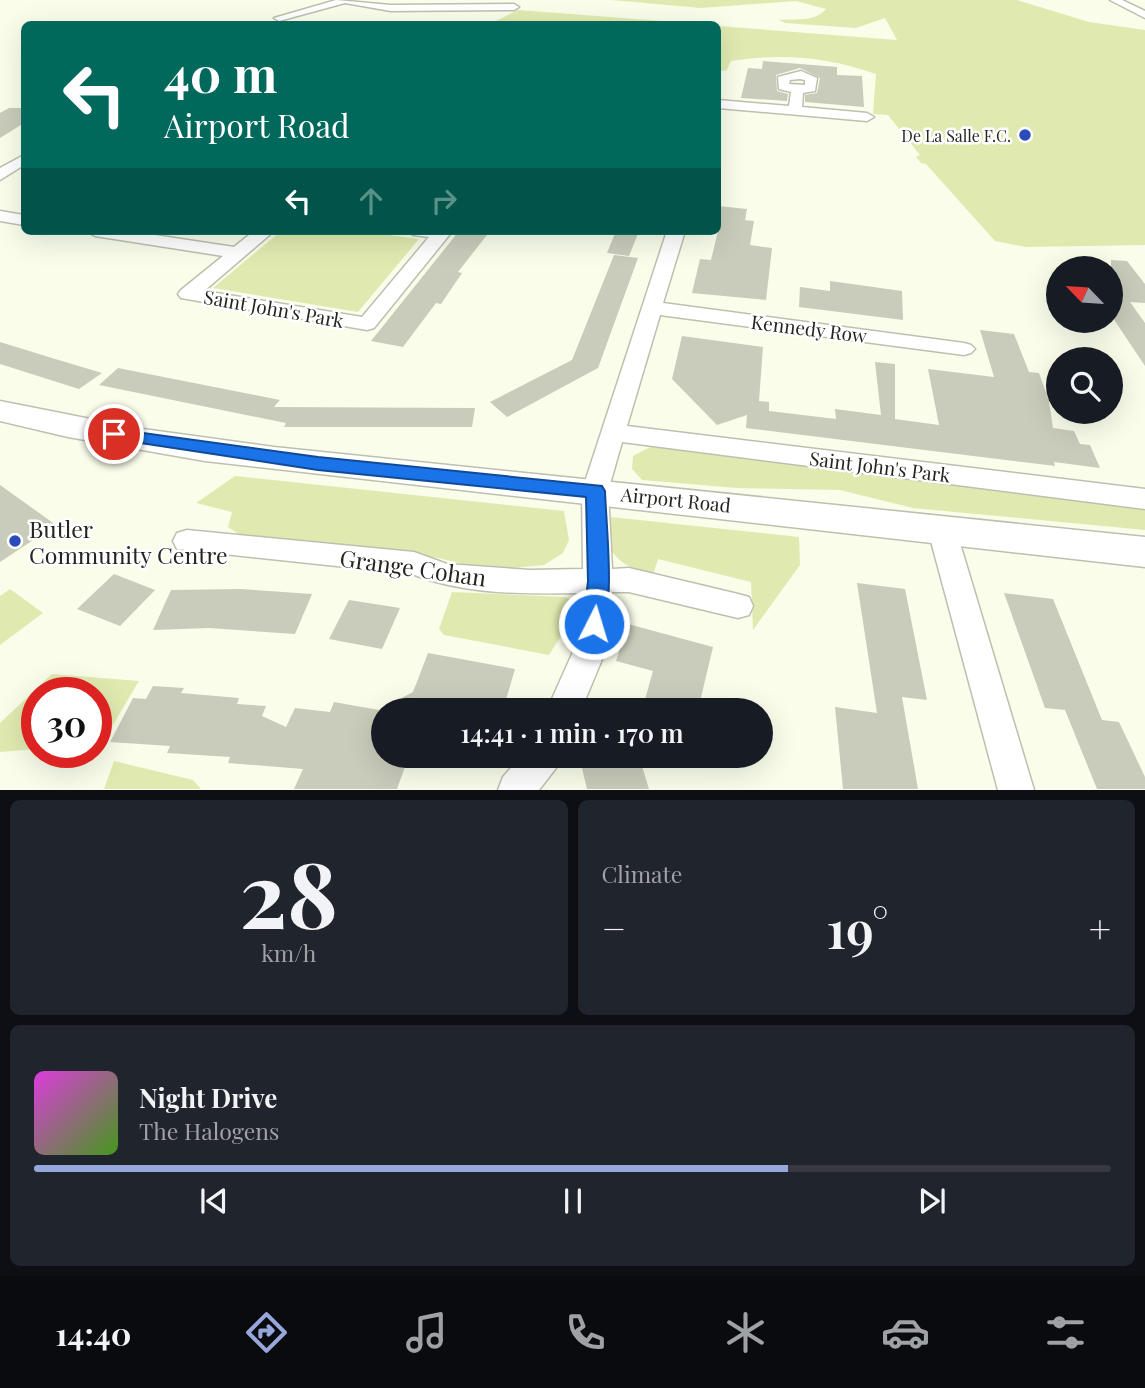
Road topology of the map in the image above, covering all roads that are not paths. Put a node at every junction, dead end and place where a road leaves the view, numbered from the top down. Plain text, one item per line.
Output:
1 (1115, 0) edge
2 (346, 1) edge
3 (524, 1) edge
4 (514, 7) dead end
5 (419, 8) junction
6 (1144, 14) edge
7 (279, 18) dead end
8 (797, 90) dead end
9 (721, 104) edge
10 (795, 111) junction
11 (867, 117) dead end
12 (21, 161) edge
13 (0, 175) edge
14 (0, 216) edge
15 (21, 220) edge
16 (121, 235) edge
17 (260, 235) edge
18 (440, 235) edge
19 (675, 235) edge
20 (236, 253) junction
21 (653, 308) junction
22 (964, 349) dead end
23 (0, 411) edge
24 (616, 432) junction
25 (596, 491) junction
26 (1145, 499) edge
27 (942, 530) junction
28 (187, 541) dead end
29 (1145, 552) edge
30 (598, 581) junction
31 (738, 606) dead end
32 (569, 698) edge
33 (534, 768) edge
34 (516, 789) edge
35 (1016, 789) edge

1 - 6 street
2 - 5 street
2 - 7 street
3 - 5 street
4 - 5 street
8 - 10 street
9 - 10 street
10 - 11 street
12 - 13 street
14 - 15 street
16 - 20 street
17 - 20 street, Saint John's Park
18 - 20 street, Saint John's Park
19 - 21 street
21 - 22 street, Kennedy Row
21 - 24 street
23 - 25 main road, Airport Road
24 - 25 street
24 - 26 street, Saint John's Park
25 - 27 main road, Airport Road
25 - 30 street
27 - 29 main road, Airport Road
27 - 35 street
28 - 30 street, Grange Cohan
30 - 31 street, Grange Cohan
30 - 32 street
33 - 34 street

